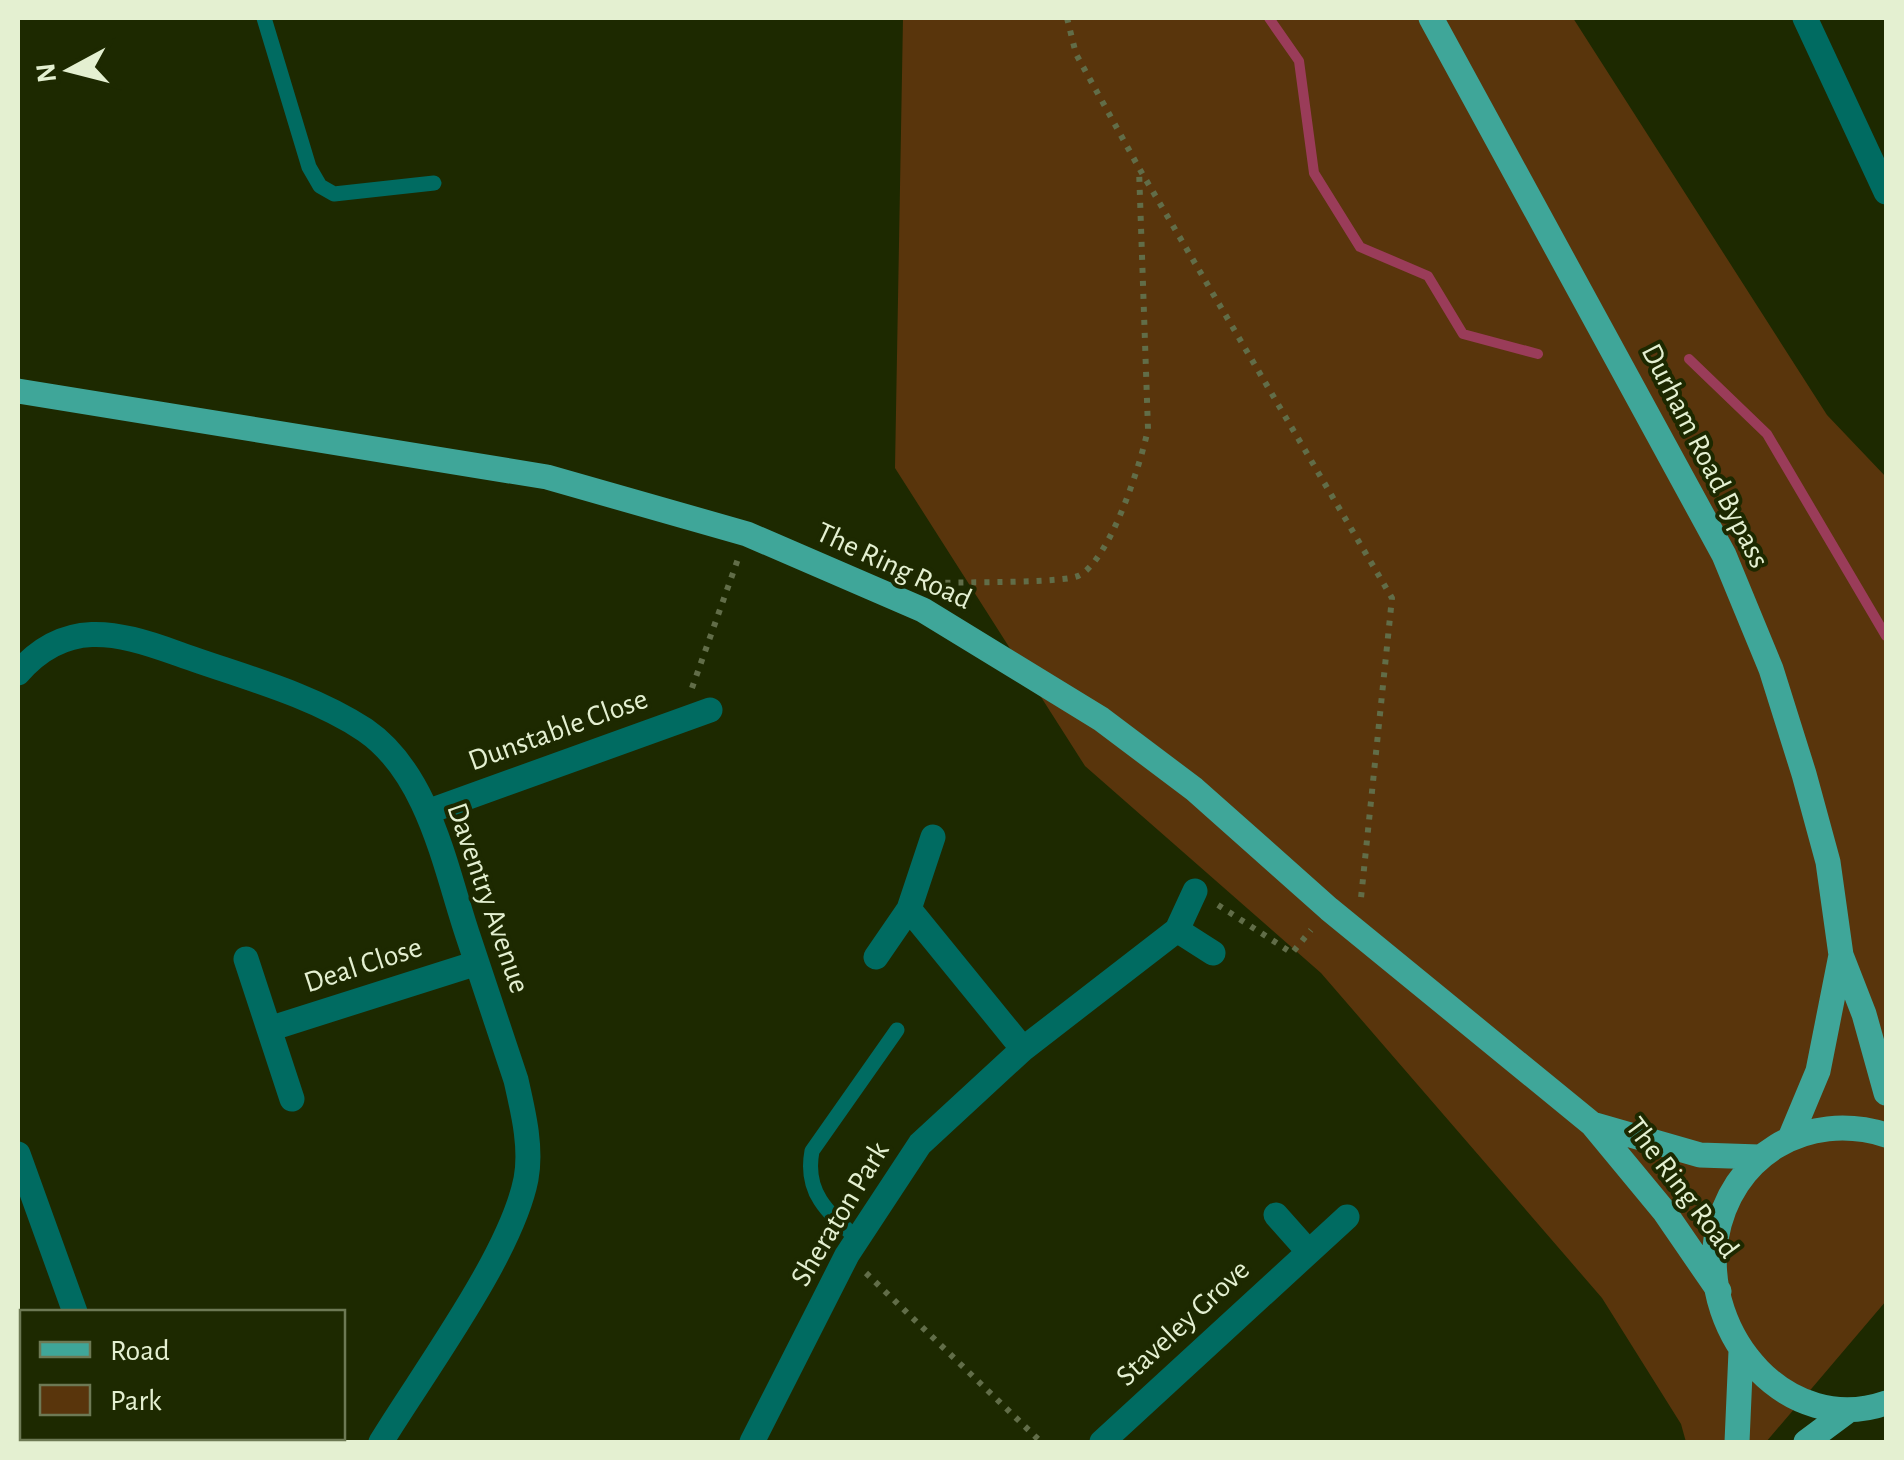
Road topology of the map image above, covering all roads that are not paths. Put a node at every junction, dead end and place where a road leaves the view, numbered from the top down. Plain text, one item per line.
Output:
1 (264, 18) edge
2 (1431, 18) edge
3 (1805, 18) edge
4 (434, 183) dead end
5 (1886, 192) edge
6 (18, 391) edge
7 (18, 673) edge
8 (710, 710) dead end
9 (427, 812) junction
10 (933, 837) dead end
11 (1196, 891) road end
12 (910, 909) junction
13 (1177, 930) junction
14 (1213, 953) dead end
15 (1841, 955) junction
16 (876, 957) dead end
17 (246, 959) dead end
18 (476, 963) junction
19 (270, 1029) junction
20 (897, 1030) dead end
21 (1023, 1049) junction
22 (1886, 1093) edge
23 (292, 1099) dead end
24 (1592, 1124) junction
25 (1886, 1135) edge
26 (1790, 1138) junction
27 (18, 1154) edge
28 (1759, 1157) junction
29 (1276, 1215) dead end
30 (1347, 1217) dead end
31 (852, 1247) junction
32 (1308, 1251) junction
33 (1720, 1291) junction
34 (74, 1310) edge
35 (1741, 1351) junction
36 (1872, 1410) edge
37 (381, 1442) edge
38 (752, 1442) edge
39 (1102, 1442) edge
40 (1736, 1442) edge
41 (1806, 1442) edge

1 - 4 lane
2 - 15 main road, Durham Road Bypass
3 - 5 street
6 - 24 main road, The Ring Road
7 - 9 street, Daventry Avenue
8 - 9 street, Dunstable Close
9 - 18 street, Daventry Avenue
10 - 12 street
11 - 13 street, Sheraton Park
12 - 16 street
12 - 21 street
13 - 14 street
13 - 21 street, Sheraton Park
15 - 22 main road, Durham Road Bypass
15 - 26 main road, Durham Road Bypass
17 - 19 street
18 - 19 street, Deal Close
18 - 37 street, Daventry Avenue
19 - 23 street
20 - 31 lane
21 - 31 street, Sheraton Park
24 - 28 main road, The Ring Road
24 - 33 main road, The Ring Road
25 - 26 main road
26 - 28 main road
27 - 34 street
28 - 33 main road
29 - 32 street
30 - 32 street, Staveley Grove
31 - 38 street, Sheraton Park
32 - 39 street, Staveley Grove
33 - 35 main road
35 - 36 main road
35 - 40 main road
36 - 41 main road

